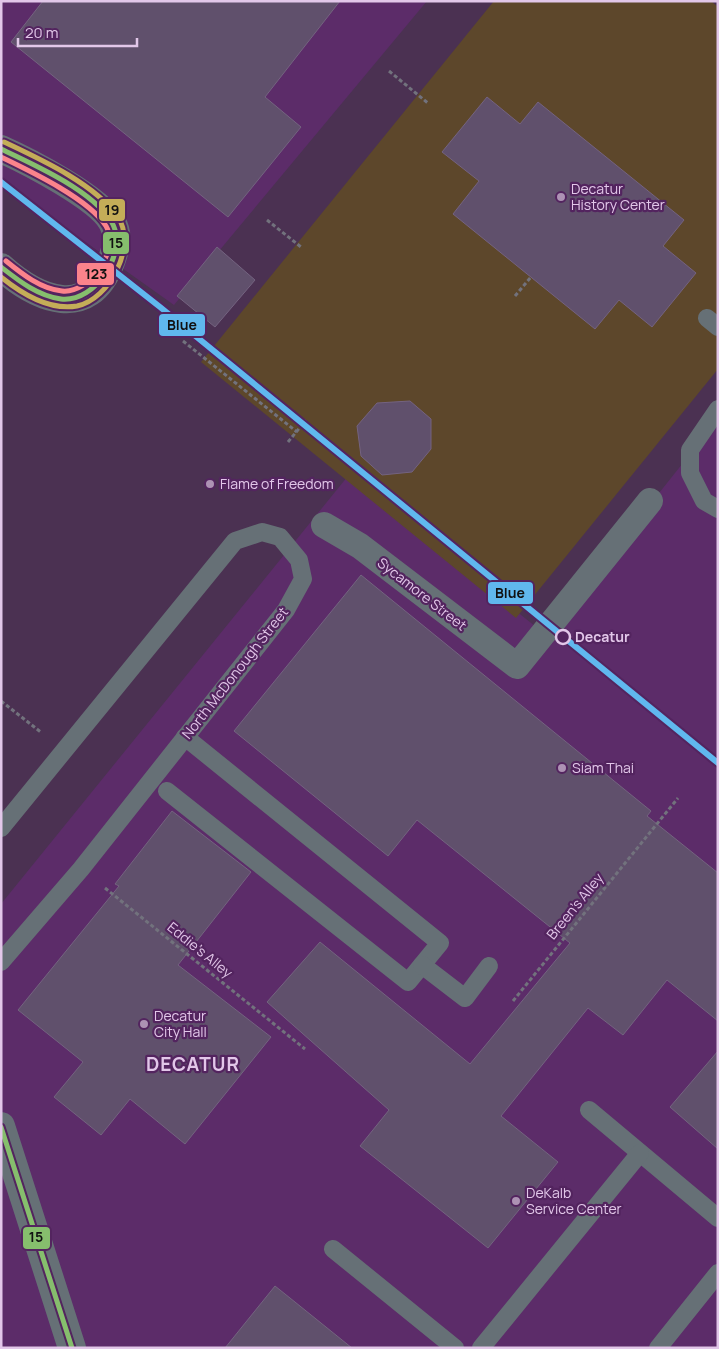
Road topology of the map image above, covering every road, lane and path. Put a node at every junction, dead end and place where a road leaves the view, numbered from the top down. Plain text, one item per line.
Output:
1 (389, 71) dead end
2 (429, 104) dead end
3 (1, 149) edge
4 (267, 220) dead end
5 (302, 246) dead end
6 (1, 267) edge
7 (531, 277) dead end
8 (515, 296) dead end
9 (184, 341) dead end
10 (718, 409) edge
11 (306, 420) dead end
12 (297, 432) junction
13 (288, 442) dead end
14 (650, 501) dead end
15 (718, 509) edge
16 (324, 525) dead end
17 (1, 701) edge
18 (185, 737) junction
19 (64, 751) junction
20 (167, 790) dead end
21 (678, 798) dead end
22 (1, 828) edge
23 (81, 869) junction
24 (1, 962) edge
25 (422, 965) junction
26 (489, 966) dead end
27 (513, 1001) dead end
28 (305, 1049) dead end
29 (589, 1110) dead end
30 (1, 1126) edge
31 (640, 1153) junction
32 (718, 1218) edge
33 (333, 1250) dead end
34 (718, 1273) edge
35 (72, 1348) edge
36 (455, 1348) edge
37 (481, 1348) edge
38 (658, 1348) edge

1 - 2 path
3 - 6 street
4 - 5 path
7 - 8 path
9 - 12 path
10 - 15 lane
11 - 12 path
12 - 13 path
14 - 16 street, Sycamore Street
17 - 19 path
18 - 19 lane, North McDonough Street
18 - 23 lane, North McDonough Street
18 - 25 lane
19 - 22 lane, North McDonough Street
20 - 25 lane
21 - 27 path, Breen's Alley
23 - 24 lane, North McDonough Street
23 - 28 path, Eddie's Alley
25 - 26 lane
29 - 31 lane
30 - 35 street
31 - 32 lane
31 - 37 lane
33 - 36 lane
34 - 38 lane

